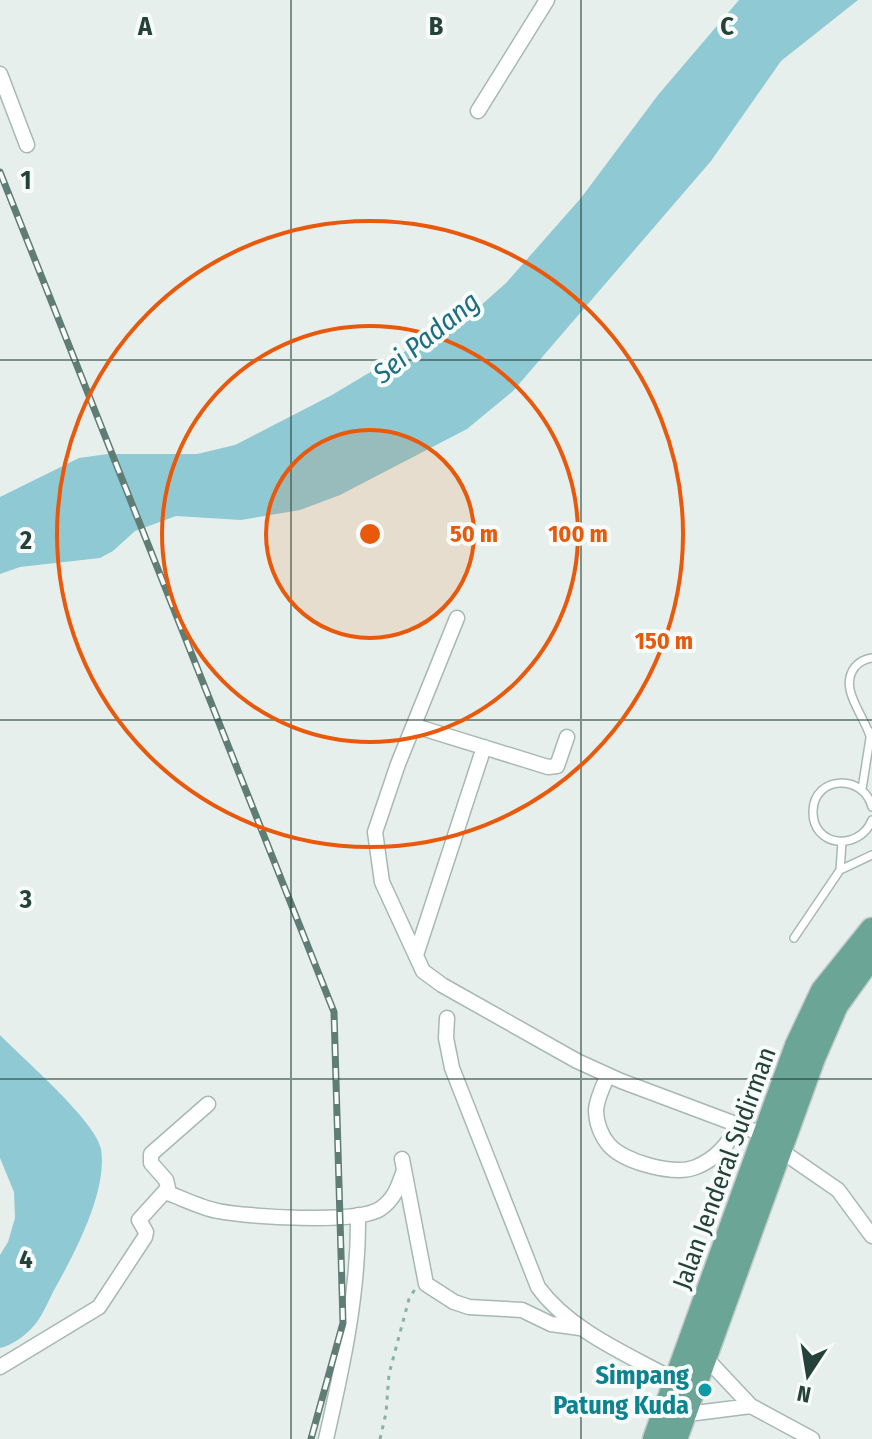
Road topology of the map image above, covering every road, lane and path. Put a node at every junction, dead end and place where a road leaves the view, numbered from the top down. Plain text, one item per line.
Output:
1 (547, 0) edge
2 (0, 74) edge
3 (478, 111) dead end
4 (27, 145) dead end
5 (457, 618) dead end
6 (872, 658) edge
7 (415, 726) junction
8 (871, 732) edge
9 (567, 737) dead end
10 (484, 747) junction
11 (862, 789) junction
12 (872, 807) edge
13 (872, 820) edge
14 (842, 842) junction
15 (872, 855) edge
16 (840, 870) junction
17 (872, 930) edge
18 (794, 938) dead end
19 (416, 955) junction
20 (872, 955) edge
21 (447, 1018) dead end
22 (608, 1075) junction
23 (208, 1104) dead end
24 (738, 1125) junction
25 (772, 1142) junction
26 (165, 1192) junction
27 (358, 1215) junction
28 (872, 1236) edge
29 (426, 1284) junction
30 (585, 1329) junction
31 (696, 1353) junction
32 (0, 1367) edge
33 (676, 1381) junction
34 (751, 1406) junction
35 (675, 1422) edge
36 (326, 1439) edge
37 (380, 1439) edge
38 (655, 1439) edge
39 (812, 1439) edge

1 - 3 street
2 - 4 street
5 - 7 street
6 - 8 lane
7 - 10 street
7 - 19 street
8 - 11 lane
9 - 10 street
10 - 19 street
11 - 12 lane
11 - 14 lane
13 - 14 lane
14 - 16 lane
15 - 16 lane
16 - 18 lane
17 - 25 main road, Jalan Jenderal Sudirman
19 - 22 street
20 - 25 main road, Jalan Jenderal Sudirman
21 - 30 street
22 - 24 street
22 - 24 street
23 - 26 street
24 - 25 street
25 - 28 street
25 - 31 main road, Jalan Jenderal Sudirman
26 - 27 street
26 - 32 street
27 - 29 street
27 - 36 street
29 - 30 street
29 - 37 path
30 - 33 street
31 - 33 main road, Jalan Jenderal Sudirman
31 - 34 street
31 - 35 main road, Jalan Jenderal Sudirman
33 - 35 main road, Jalan Jenderal Sudirman
34 - 35 street
34 - 39 street
35 - 38 main road, Jalan Jenderal Sudirman

